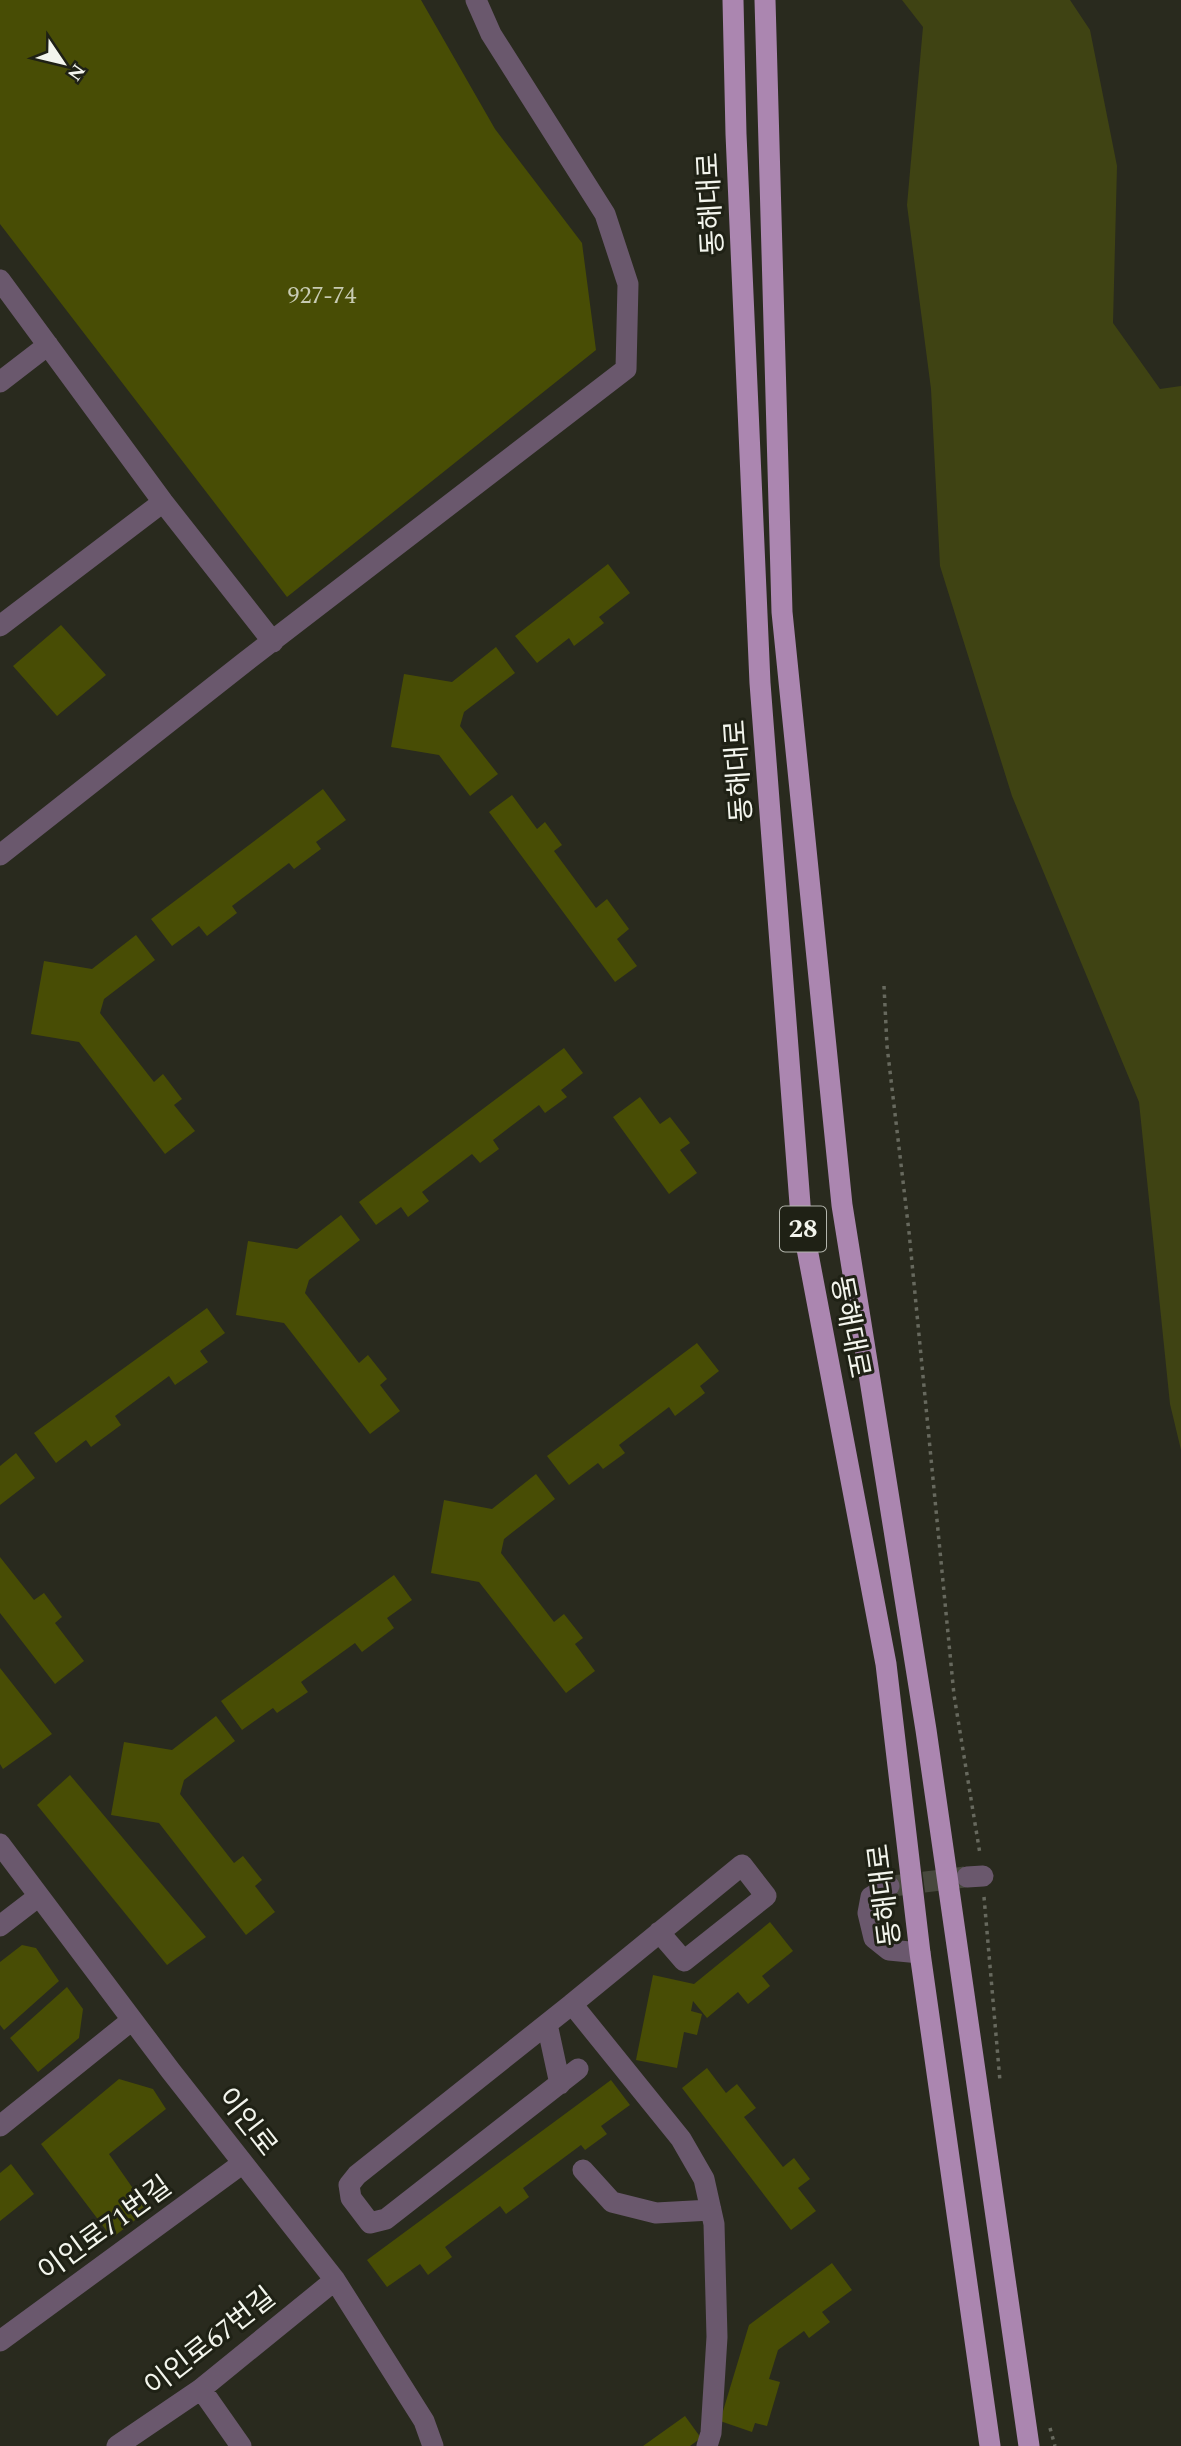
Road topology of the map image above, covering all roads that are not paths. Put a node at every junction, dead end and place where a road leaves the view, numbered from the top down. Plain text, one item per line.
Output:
1 (476, 0) edge
2 (733, 0) edge
3 (765, 0) edge
4 (0, 280) edge
5 (48, 345) junction
6 (0, 382) edge
7 (163, 502) junction
8 (0, 626) edge
9 (273, 642) junction
10 (0, 855) edge
11 (0, 1844) edge
12 (889, 1886) tunnel mouth
13 (39, 1896) junction
14 (0, 1926) edge
15 (659, 1932) junction
16 (920, 1954) junction
17 (572, 2004) junction
18 (132, 2020) junction
19 (547, 2024) junction
20 (578, 2069) dead end
21 (560, 2084) junction
22 (0, 2126) edge
23 (243, 2163) junction
24 (583, 2170) dead end
25 (711, 2210) junction
26 (335, 2280) junction
27 (0, 2341) edge
28 (201, 2389) junction
29 (117, 2446) edge
30 (241, 2446) edge
31 (433, 2446) edge
32 (707, 2446) edge
33 (990, 2446) edge
34 (1029, 2446) edge

1 - 9 street
2 - 16 main road, 동해대로 / 28
3 - 34 main road
4 - 5 street
5 - 6 street
5 - 7 street
7 - 8 street
7 - 9 street
9 - 10 street
11 - 13 street, 이인로
12 - 16 street
13 - 14 street
13 - 18 street, 이인로
15 - 15 street
15 - 17 street
16 - 33 main road, 동해대로 / 28
17 - 19 street
17 - 25 street
18 - 22 street
18 - 23 street, 이인로
19 - 21 street
19 - 21 street
20 - 21 street
23 - 26 street, 이인로
23 - 27 street, 이인로71번길
24 - 25 street
25 - 32 street
26 - 28 street, 이인로67번길
26 - 31 street, 이인로
28 - 29 street, 이인로67번길
28 - 30 street

